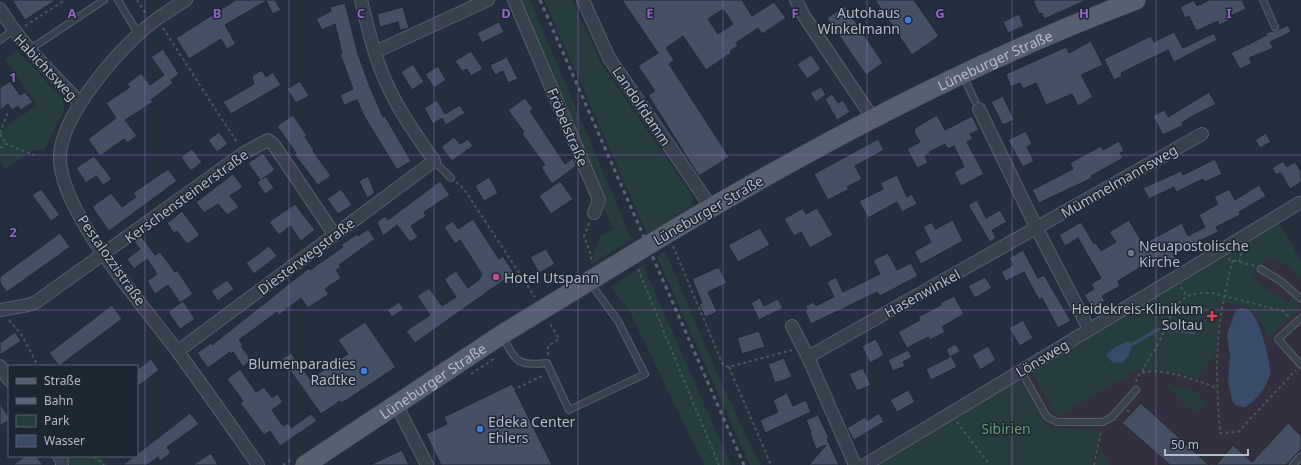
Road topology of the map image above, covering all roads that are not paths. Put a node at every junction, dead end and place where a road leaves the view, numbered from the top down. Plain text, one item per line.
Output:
1 (104, 0) edge
2 (118, 0) edge
3 (186, 0) edge
4 (361, 0) edge
5 (488, 0) edge
6 (514, 0) edge
7 (583, 0) edge
8 (796, 0) edge
9 (1136, 0) edge
10 (1263, 0) edge
11 (0, 9) edge
12 (1275, 27) dead end
13 (14, 31) junction
14 (139, 35) junction
15 (0, 40) edge
16 (29, 50) junction
17 (375, 52) junction
18 (962, 74) junction
19 (80, 103) junction
20 (977, 105) joint
21 (872, 117) junction
22 (1202, 134) dead end
23 (434, 161) junction
24 (451, 178) road end
25 (1301, 202) edge
26 (711, 207) junction
27 (594, 213) road end
28 (1037, 229) junction
29 (334, 234) junction
30 (104, 254) junction
31 (1260, 269) road end
32 (589, 281) junction
33 (1301, 299) edge
34 (0, 310) edge
35 (1301, 318) edge
36 (792, 326) dead end
37 (1089, 329) junction
38 (501, 335) junction
39 (178, 351) junction
40 (806, 352) junction
41 (0, 366) edge
42 (1300, 366) edge
43 (1021, 370) junction
44 (8, 378) edge
45 (1136, 390) road end
46 (396, 404) junction
47 (1301, 456) edge
48 (258, 465) edge
49 (305, 465) edge
50 (427, 465) edge
51 (856, 465) edge
52 (865, 465) edge
53 (1293, 465) edge

1 - 16 lane
2 - 14 lane
3 - 14 street, Pestalozzistraße
4 - 17 street
5 - 17 street
6 - 27 street, Fröbelstraße
7 - 26 street, Landolfdamm
8 - 21 street
9 - 18 main road, Lüneburger Straße
10 - 12 lane
11 - 13 street, Habichtsweg
13 - 15 lane
13 - 16 street, Habichtsweg
14 - 19 street, Pestalozzistraße
16 - 19 street, Habichtsweg
17 - 23 street
18 - 20 lane
18 - 21 main road, Lüneburger Straße
19 - 30 street, Pestalozzistraße
20 - 28 street
21 - 26 main road, Lüneburger Straße
22 - 28 street, Mümmelmannsweg
23 - 24 lane
23 - 29 street, Diesterwegstraße
25 - 37 street, Lönsweg
26 - 32 main road, Lüneburger Straße, bridge
28 - 37 street
28 - 40 street, Hasenwinkel
29 - 30 street, Kerschensteinerstraße
29 - 39 street, Diesterwegstraße
30 - 34 street, Kerschensteinerstraße
30 - 39 street, Pestalozzistraße
31 - 33 lane
32 - 38 main road, Lüneburger Straße
32 - 38 lane
35 - 42 lane
36 - 40 street
37 - 43 street, Lönsweg
38 - 46 main road, Lüneburger Straße
39 - 48 street, Pestalozzistraße
40 - 51 street
41 - 44 street
43 - 45 lane
43 - 52 street, Lönsweg
46 - 49 main road, Lüneburger Straße
46 - 50 street
47 - 53 lane

